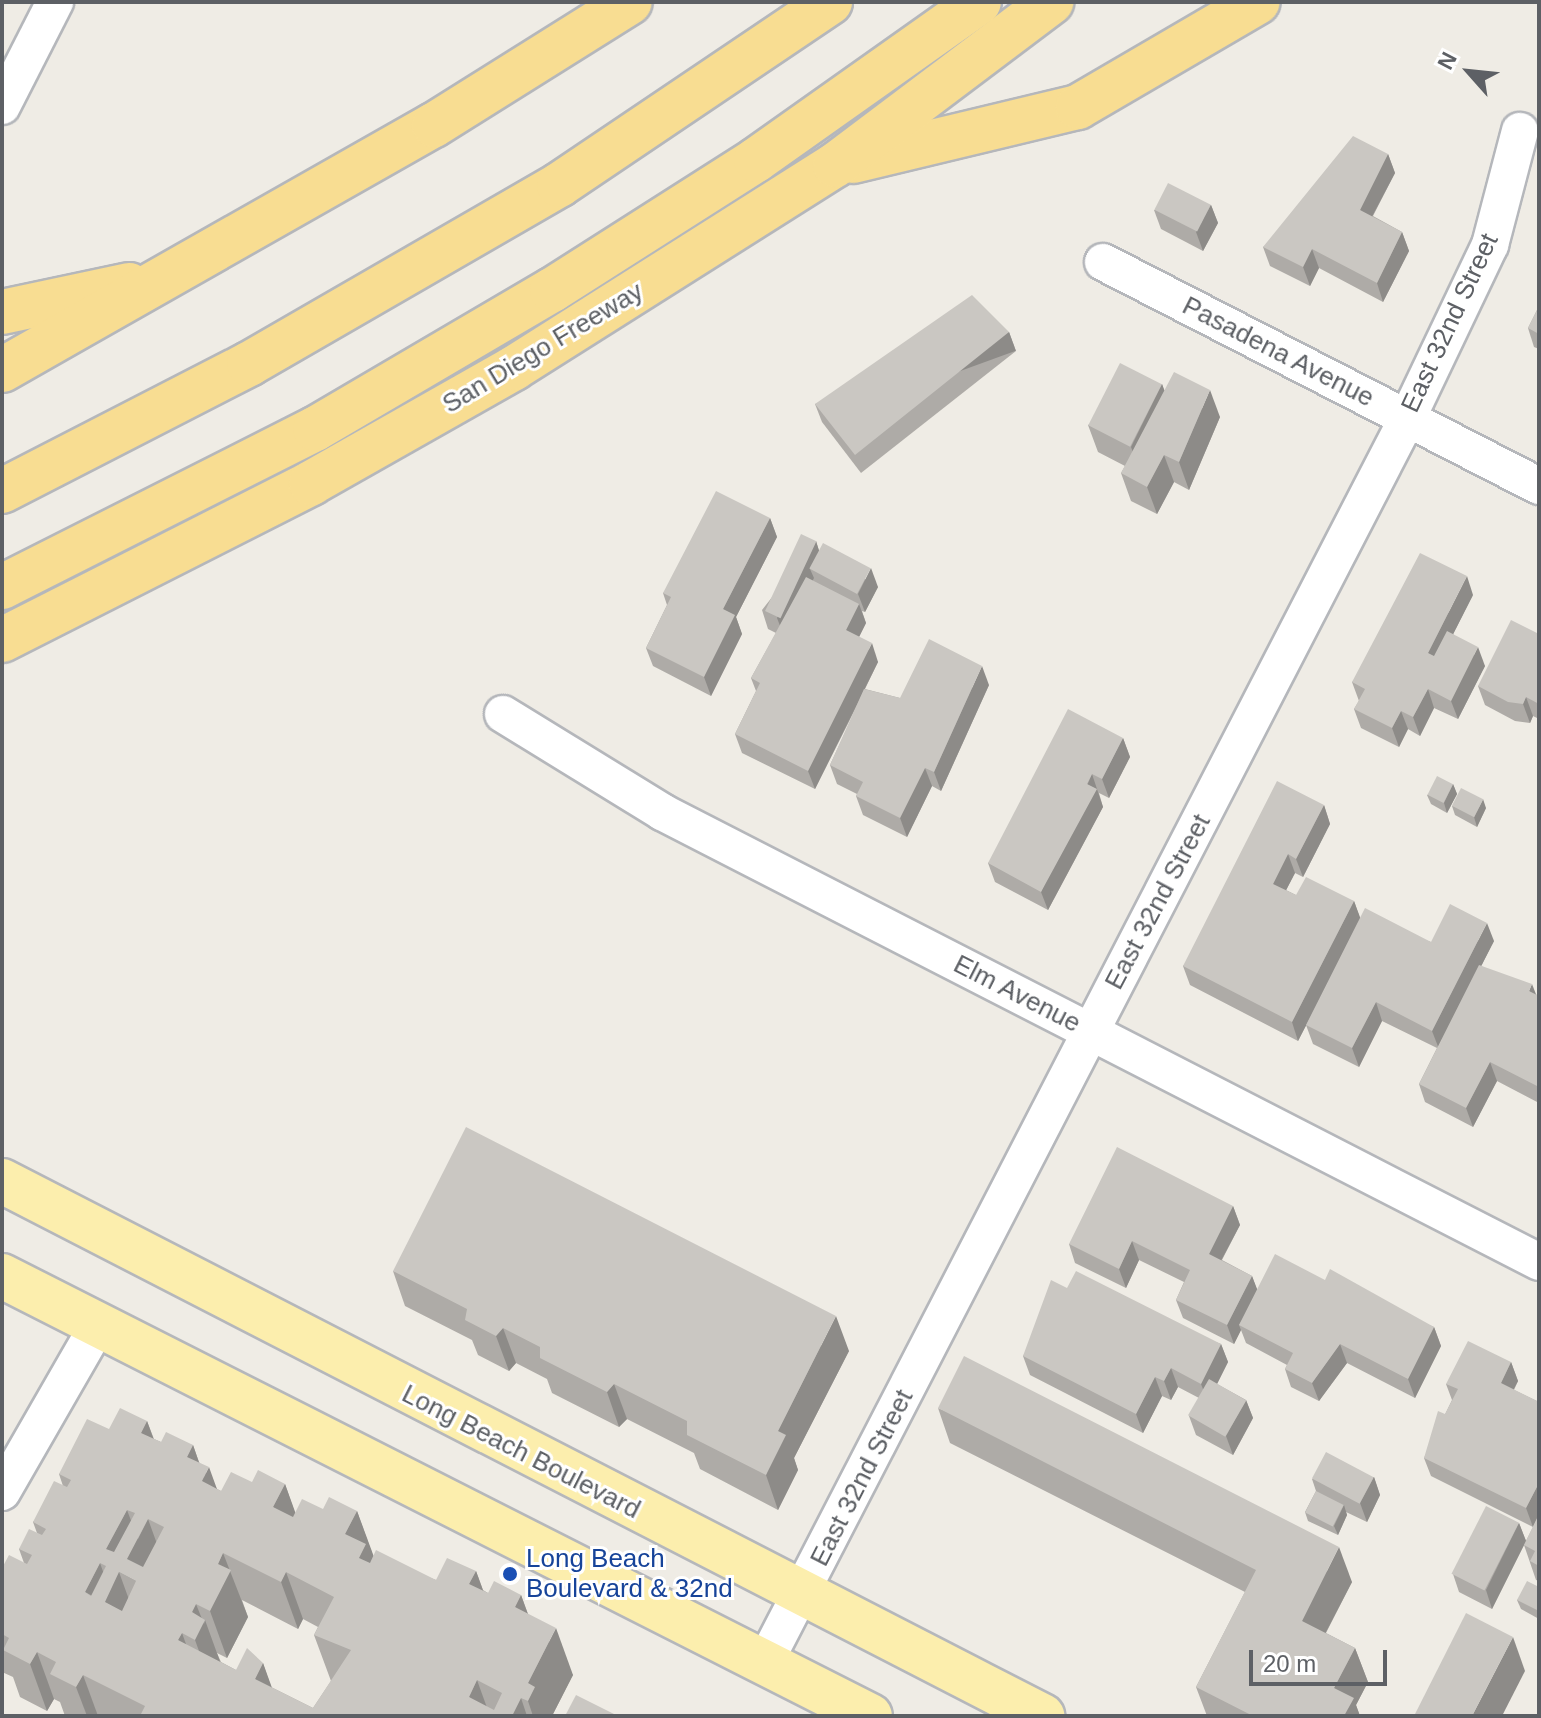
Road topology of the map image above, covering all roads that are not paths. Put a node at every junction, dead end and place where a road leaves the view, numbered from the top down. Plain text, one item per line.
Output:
1 (55, 2) edge
2 (630, 2) edge
3 (830, 2) edge
4 (979, 2) edge
5 (1051, 2) edge
6 (1258, 2) edge
7 (2, 106) edge
8 (1520, 131) dead end
9 (835, 165) junction
10 (1103, 262) dead end
11 (174, 275) junction
12 (2, 312) edge
13 (2, 370) edge
14 (1407, 419) junction
15 (1539, 486) edge
16 (2, 491) edge
17 (2, 587) edge
18 (2, 640) edge
19 (503, 714) dead end
20 (1090, 1032) junction
21 (2, 1181) edge
22 (1539, 1262) edge
23 (2, 1276) edge
24 (97, 1327) junction
25 (2, 1492) edge
26 (803, 1595) junction
27 (766, 1660) junction
28 (870, 1716) edge
29 (1042, 1716) edge

1 - 7 street
2 - 11 highway
3 - 16 highway
4 - 17 highway
5 - 9 highway, San Diego Freeway
6 - 9 highway
8 - 14 street, East 32nd Street
9 - 18 highway, San Diego Freeway
10 - 14 street, Pasadena Avenue
11 - 12 highway
11 - 13 highway
14 - 15 street, Pasadena Avenue
14 - 20 street, East 32nd Street
19 - 20 street, Elm Avenue
20 - 22 street, Elm Avenue
20 - 26 street, East 32nd Street
21 - 26 main road, Long Beach Boulevard
23 - 24 main road
24 - 25 street
24 - 27 main road
26 - 27 street, East 32nd Street
26 - 29 main road, Long Beach Boulevard
27 - 28 main road

